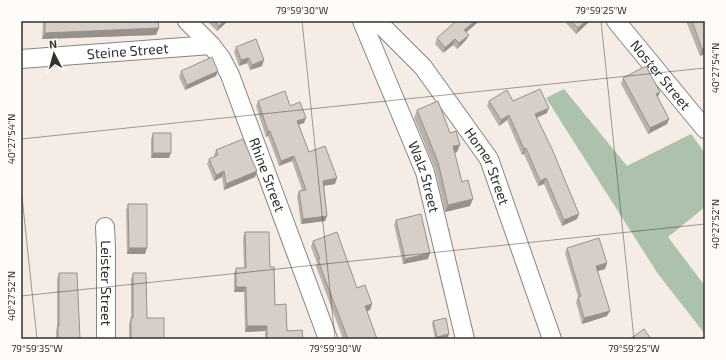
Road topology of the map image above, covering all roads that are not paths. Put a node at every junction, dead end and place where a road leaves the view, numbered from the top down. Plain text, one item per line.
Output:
1 (187, 21) edge
2 (362, 21) edge
3 (376, 21) edge
4 (616, 21) edge
5 (211, 45) junction
6 (21, 59) edge
7 (705, 129) edge
8 (105, 227) dead end
9 (106, 339) edge
10 (328, 339) edge
11 (465, 339) edge
12 (552, 339) edge

1 - 5 street, Rhine Street
2 - 11 street, Walz Street
3 - 12 street, Homer Street
4 - 7 street, Noster Street
5 - 6 street, Steine Street
5 - 10 street, Rhine Street
8 - 9 street, Leister Street

